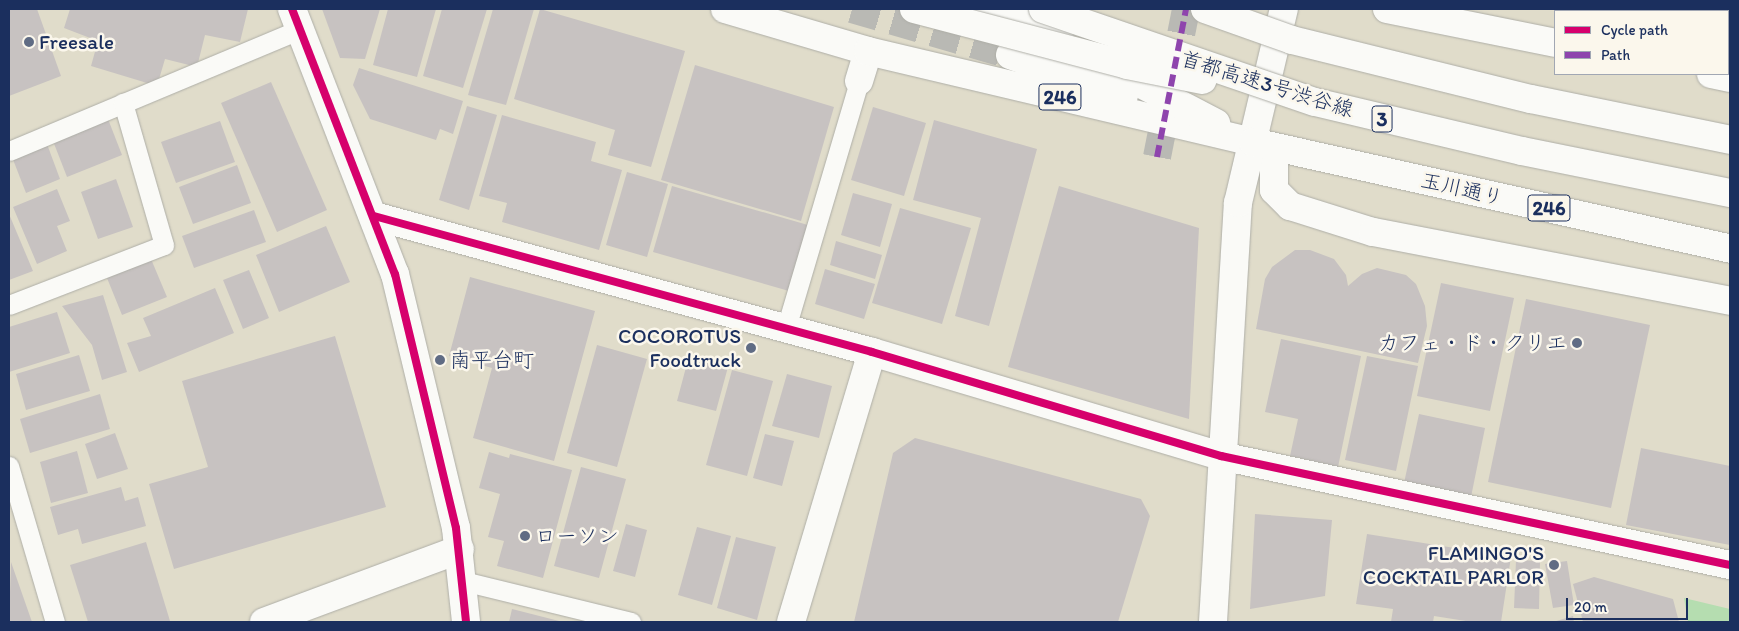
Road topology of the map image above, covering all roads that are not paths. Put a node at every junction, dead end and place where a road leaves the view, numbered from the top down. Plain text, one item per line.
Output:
1 (725, 9) edge
2 (914, 9) edge
3 (985, 9) edge
4 (1043, 9) edge
5 (1205, 9) edge
6 (1284, 9) edge
7 (1387, 9) edge
8 (296, 19) edge
9 (1554, 42) edge
10 (868, 51) junction
11 (1010, 55) tunnel mouth
12 (1716, 75) edge
13 (1730, 78) edge
14 (859, 81) joint
15 (1315, 102) junction
16 (123, 103) junction
17 (1730, 140) edge
18 (1252, 142) junction
19 (9, 151) edge
20 (1730, 193) edge
21 (374, 216) junction
22 (1730, 249) edge
23 (1730, 302) edge
24 (9, 305) edge
25 (786, 328) junction
26 (872, 352) junction
27 (1221, 456) junction
28 (9, 466) edge
29 (460, 549) junction
30 (1730, 565) edge
31 (463, 581) junction
32 (55, 622) edge
33 (264, 622) edge
34 (466, 622) edge
35 (631, 622) edge
36 (791, 622) edge
37 (1213, 622) edge

1 - 10 main road, 246
2 - 15 main road, bridge
3 - 18 main road
4 - 15 main road, 首都高速3号渋谷線 / 3, bridge
5 - 17 main road, bridge
6 - 18 main road
7 - 9 main road
8 - 16 lane
8 - 21 main road
10 - 14 main road
10 - 18 main road, 246
11 - 18 main road, 246
12 - 13 main road
14 - 25 lane
15 - 20 main road, 首都高速3号渋谷線 / 3, bridge
16 - 19 lane
16 - 24 lane
18 - 22 main road, 玉川通り / 246
18 - 23 main road
18 - 27 main road
21 - 25 main road
21 - 29 main road
25 - 26 main road
26 - 27 main road
26 - 36 main road
27 - 30 main road
27 - 37 main road
28 - 32 lane
29 - 31 main road
29 - 33 main road
31 - 34 main road
31 - 35 lane

